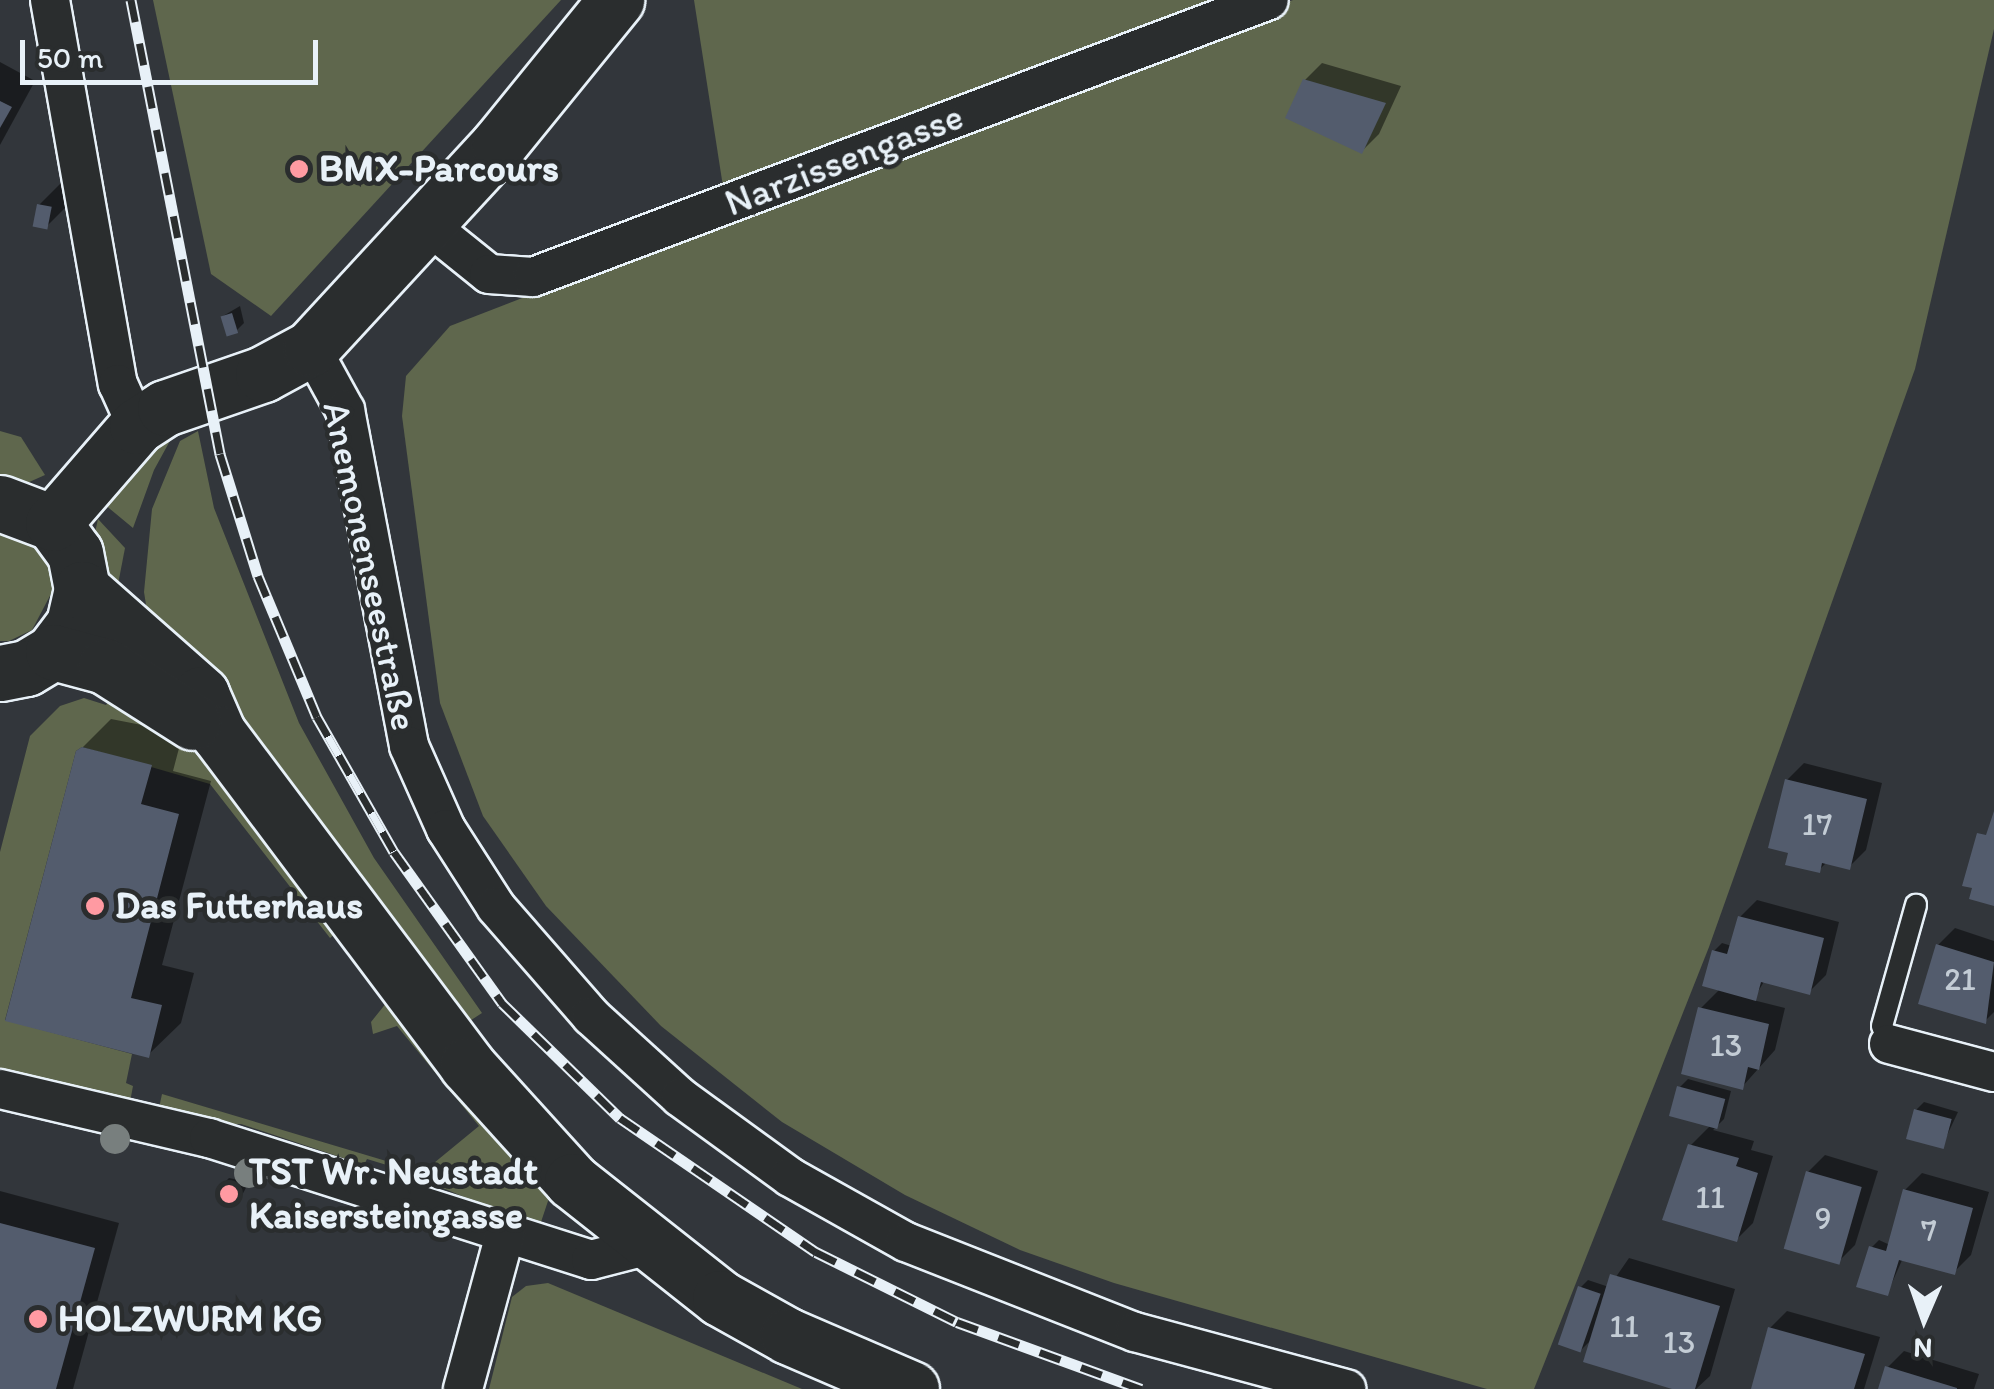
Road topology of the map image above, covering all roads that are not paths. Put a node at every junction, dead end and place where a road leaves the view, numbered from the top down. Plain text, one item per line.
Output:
1 (50, 0) edge
2 (616, 0) edge
3 (1269, 0) edge
4 (428, 225) junction
5 (311, 348) junction
6 (137, 426) junction
7 (0, 502) edge
8 (52, 523) junction
9 (82, 589) junction
10 (16, 673) edge
11 (218, 733) junction
12 (1916, 906) dead end
13 (1889, 1044) joint
14 (1994, 1072) edge
15 (0, 1089) edge
16 (505, 1234) junction
17 (646, 1246) junction
18 (880, 1383) edge
19 (463, 1389) edge
20 (1346, 1389) edge

1 - 6 street
2 - 4 main road
3 - 4 street, Narzissengasse
4 - 5 main road
5 - 6 main road
5 - 20 street, Anemonenseestraße
6 - 8 main road
7 - 8 main road
8 - 9 main road
9 - 10 main road
9 - 11 main road
10 - 11 main road
11 - 17 main road
12 - 13 lane
13 - 14 street
15 - 16 street
16 - 17 street
16 - 19 street
17 - 18 main road

